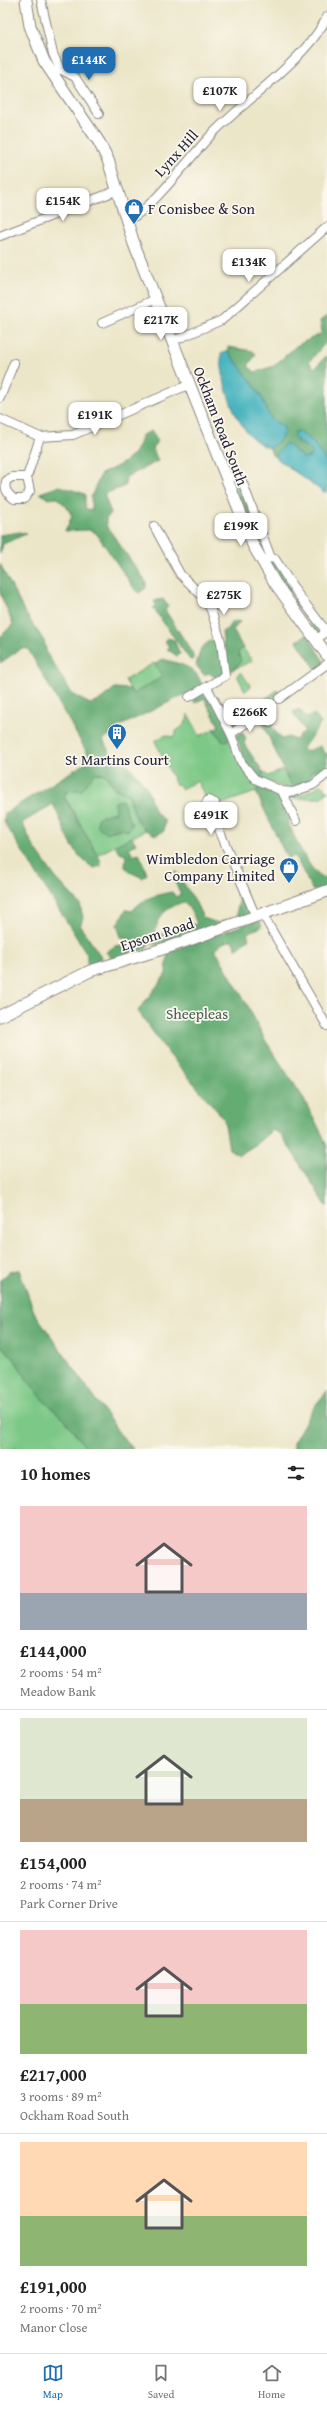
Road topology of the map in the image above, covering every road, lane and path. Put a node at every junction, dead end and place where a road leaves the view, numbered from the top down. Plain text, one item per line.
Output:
1 (26, 0) edge
2 (41, 0) edge
3 (327, 17) edge
4 (56, 72) junction
5 (99, 114) dead end
6 (118, 190) junction
7 (127, 220) junction
8 (327, 227) edge
9 (0, 236) edge
10 (156, 299) junction
11 (102, 323) dead end
12 (173, 341) junction
13 (14, 363) dead end
14 (188, 385) junction
15 (0, 398) edge
16 (0, 419) edge
17 (40, 437) junction
18 (27, 476) dead end
19 (154, 526) dead end
20 (266, 559) junction
21 (317, 640) junction
22 (327, 655) edge
23 (327, 664) edge
24 (207, 688) junction
25 (189, 697) dead end
26 (279, 699) dead end
27 (270, 723) dead end
28 (231, 734) junction
29 (327, 775) edge
30 (282, 791) junction
31 (212, 814) dead end
32 (296, 821) dead end
33 (327, 891) edge
34 (260, 916) junction
35 (0, 1016) edge
36 (327, 1026) edge

1 - 4 main road, Ockham Road South
2 - 4 street
3 - 7 street, Lynx Hill
4 - 5 street
4 - 6 main road, Ockham Road South
6 - 7 main road, Ockham Road South
6 - 9 street
7 - 10 main road, Ockham Road South
8 - 12 street
10 - 11 street
10 - 12 main road, Ockham Road South
12 - 14 main road, Ockham Road South
13 - 15 street
14 - 17 street
14 - 20 main road, Ockham Road South
16 - 17 street
17 - 18 street
19 - 24 street
20 - 21 main road, Ockham Road South
20 - 21 street
21 - 22 main road, Ockham Road South
23 - 26 street
24 - 25 street
24 - 28 street
27 - 28 street
28 - 30 street
29 - 30 street
30 - 32 street
31 - 34 street
33 - 34 main road, Epsom Road
34 - 35 main road, Epsom Road
34 - 36 street

